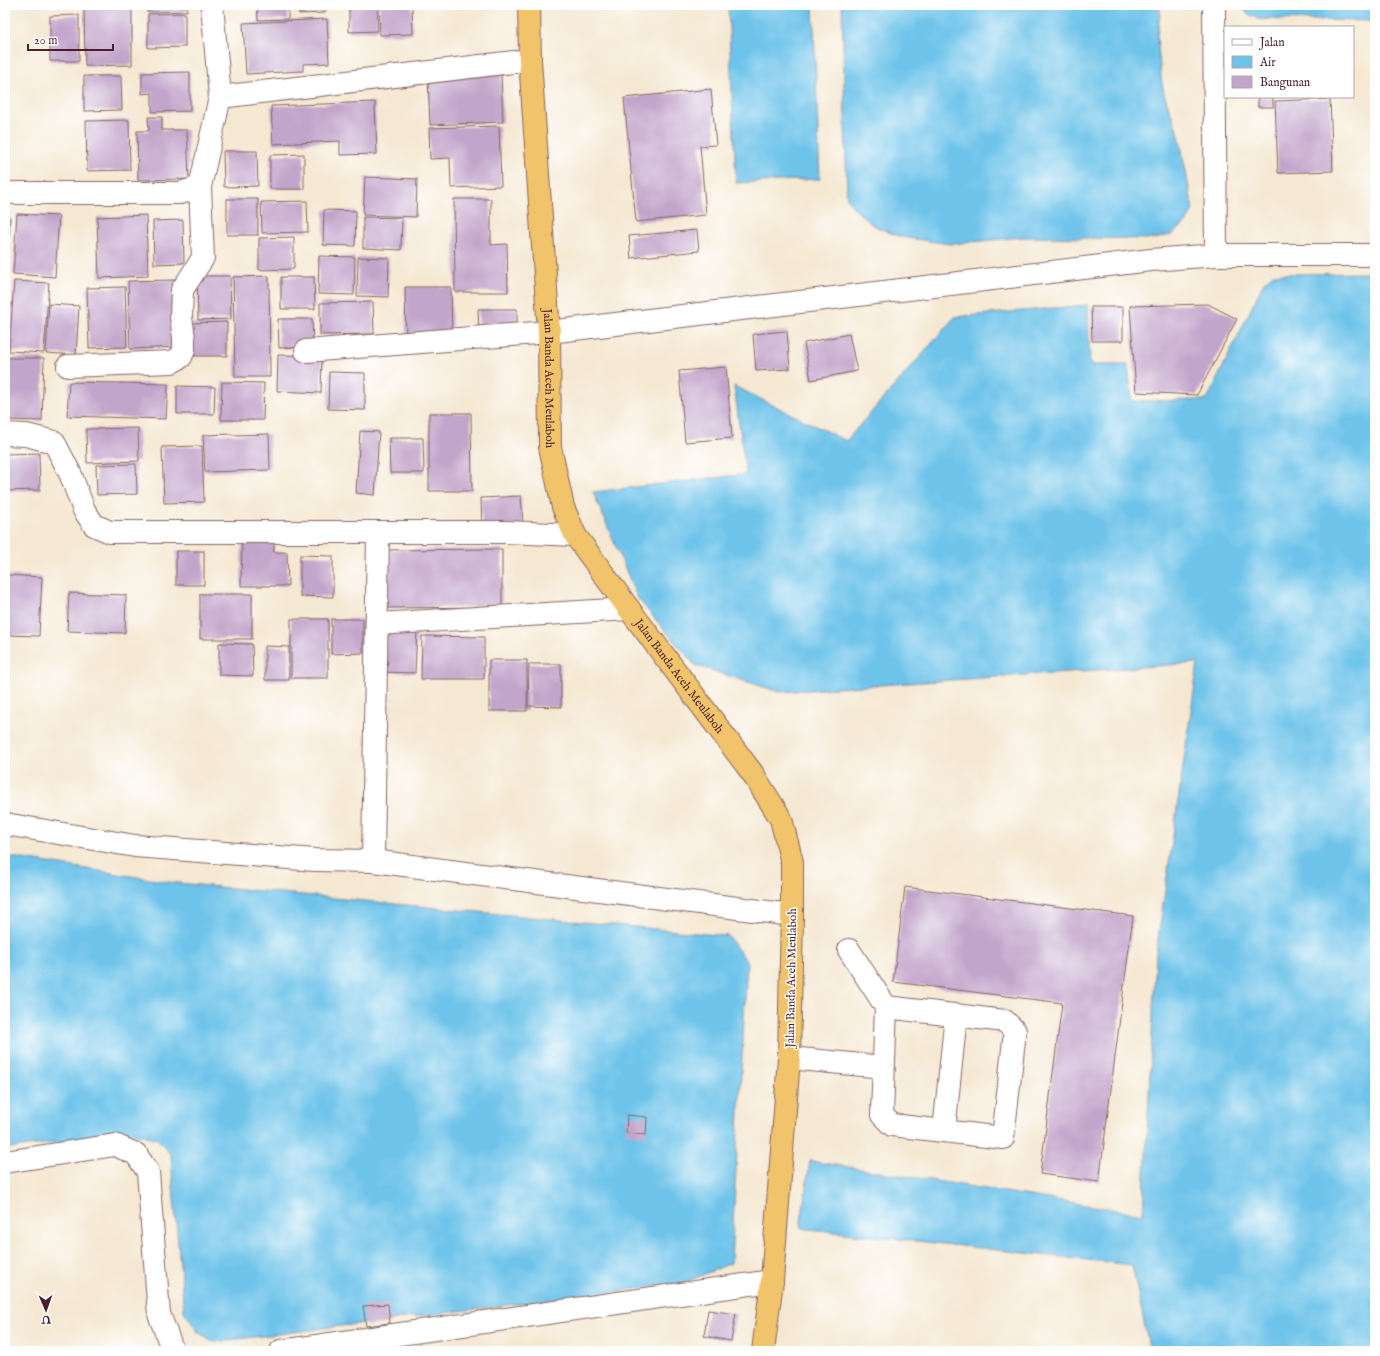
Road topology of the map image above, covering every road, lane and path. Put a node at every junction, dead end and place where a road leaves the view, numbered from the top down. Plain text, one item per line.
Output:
1 (212, 5) edge
2 (529, 5) edge
3 (1214, 5) edge
4 (530, 60) junction
5 (220, 97) junction
6 (200, 187) junction
7 (5, 193) edge
8 (1216, 255) junction
9 (1375, 255) edge
10 (549, 332) junction
11 (306, 351) dead end
12 (68, 366) dead end
13 (5, 434) edge
14 (378, 532) junction
15 (575, 535) junction
16 (628, 609) junction
17 (377, 624) junction
18 (5, 824) edge
19 (373, 861) junction
20 (792, 915) junction
21 (849, 950) dead end
22 (886, 1006) junction
23 (956, 1015) junction
24 (789, 1058) junction
25 (883, 1067) junction
26 (944, 1131) junction
27 (5, 1162) edge
28 (772, 1281) junction
29 (173, 1351) edge
30 (280, 1351) edge
31 (763, 1351) edge

1 - 5 street
2 - 4 highway, Jalan Banda Aceh Meulaboh
3 - 8 street
4 - 5 street
4 - 10 highway, Jalan Banda Aceh Meulaboh
5 - 6 street
6 - 7 street
6 - 12 street
8 - 9 street
8 - 10 street
10 - 11 street
10 - 15 highway, Jalan Banda Aceh Meulaboh
13 - 14 street
14 - 15 street
14 - 17 street
15 - 16 highway, Jalan Banda Aceh Meulaboh
16 - 17 street
16 - 20 highway, Jalan Banda Aceh Meulaboh
17 - 19 street
18 - 19 street
19 - 20 street
20 - 24 highway, Jalan Banda Aceh Meulaboh
21 - 22 street
22 - 23 street
22 - 25 street
23 - 26 street
23 - 26 street
24 - 25 street
24 - 28 highway, Jalan Banda Aceh Meulaboh
25 - 26 street
27 - 29 street
28 - 30 street
28 - 31 highway, Jalan Banda Aceh Meulaboh

